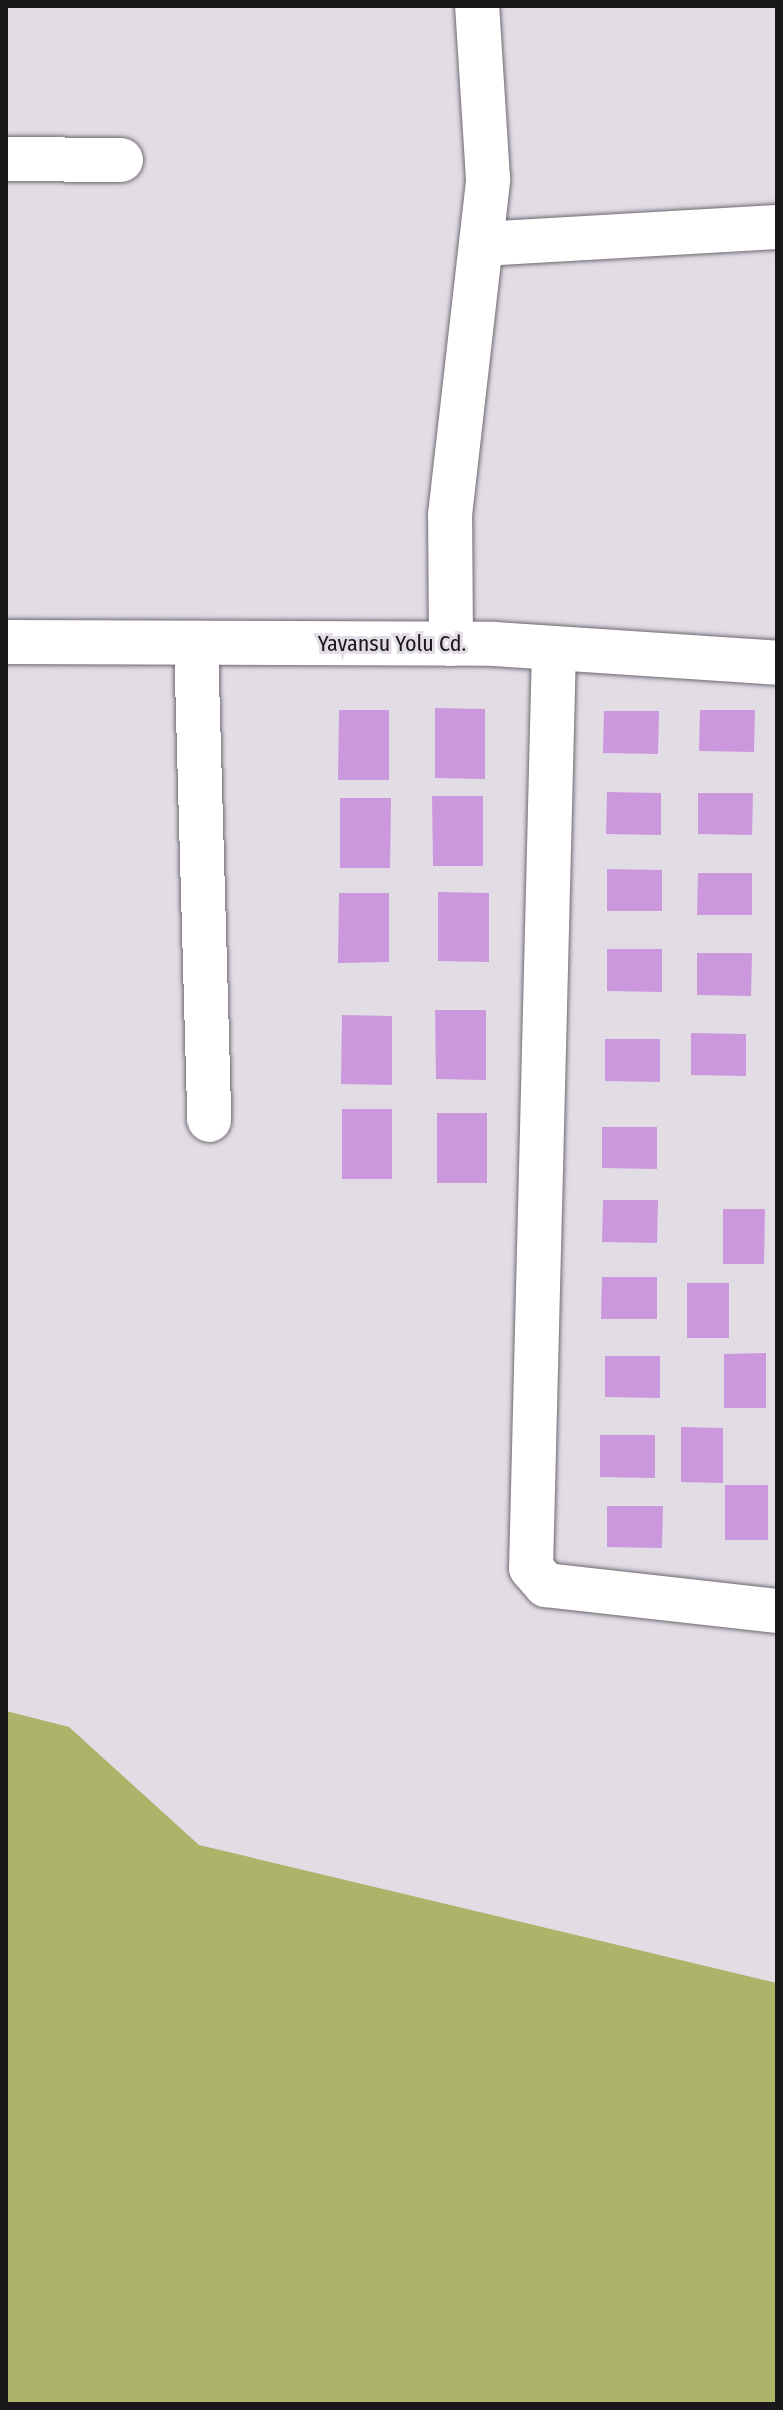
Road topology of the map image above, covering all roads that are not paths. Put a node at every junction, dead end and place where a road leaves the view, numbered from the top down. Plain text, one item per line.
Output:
1 (477, 6) edge
2 (6, 159) edge
3 (121, 160) dead end
4 (777, 227) edge
5 (482, 244) junction
6 (6, 642) edge
7 (196, 643) junction
8 (451, 644) junction
9 (554, 648) junction
10 (777, 663) edge
11 (209, 1120) dead end
12 (777, 1611) edge

1 - 5 street
2 - 3 street
4 - 5 street
5 - 8 street
6 - 7 street, Yavansu Yolu Cd.
7 - 8 street, Yavansu Yolu Cd.
7 - 11 street
8 - 9 street, Yavansu Yolu Cd.
9 - 10 street, Yavansu Yolu Cd.
9 - 12 street

